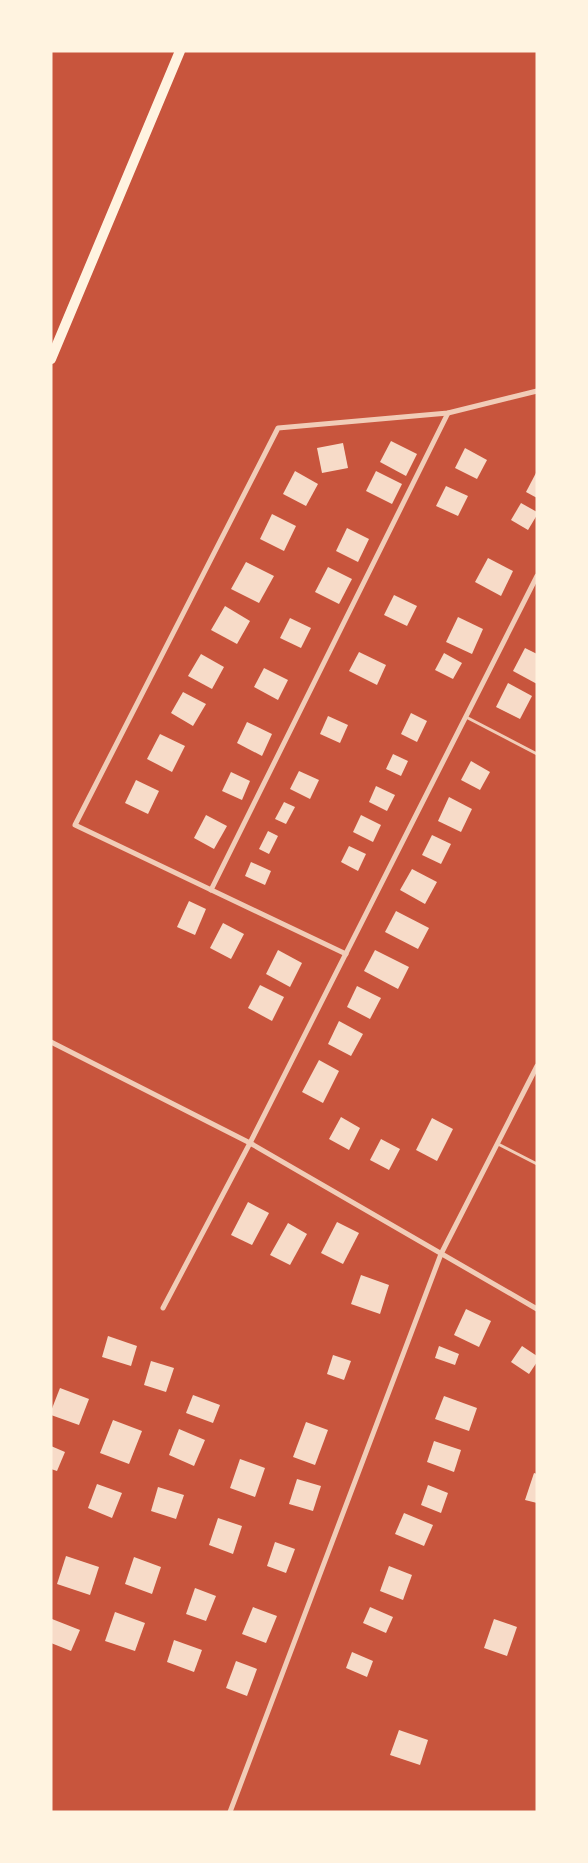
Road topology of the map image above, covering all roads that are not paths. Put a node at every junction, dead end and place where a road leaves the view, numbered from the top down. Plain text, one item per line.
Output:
1 (180, 51) edge
2 (51, 359) edge
3 (537, 391) edge
4 (448, 413) junction
5 (537, 576) edge
6 (465, 717) junction
7 (537, 754) edge
8 (211, 890) junction
9 (346, 954) junction
10 (51, 1042) edge
11 (537, 1066) edge
12 (250, 1143) junction
13 (497, 1144) junction
14 (537, 1164) edge
15 (441, 1254) junction
16 (163, 1308) dead end
17 (537, 1309) edge
18 (230, 1812) edge

1 - 2 main road
3 - 4 street
4 - 8 street
4 - 8 street
5 - 6 street
6 - 7 lane
6 - 9 street
8 - 9 street
9 - 12 street
10 - 12 street
11 - 13 street
12 - 15 street
12 - 16 street
13 - 14 lane
13 - 15 street
15 - 17 street
15 - 18 street

